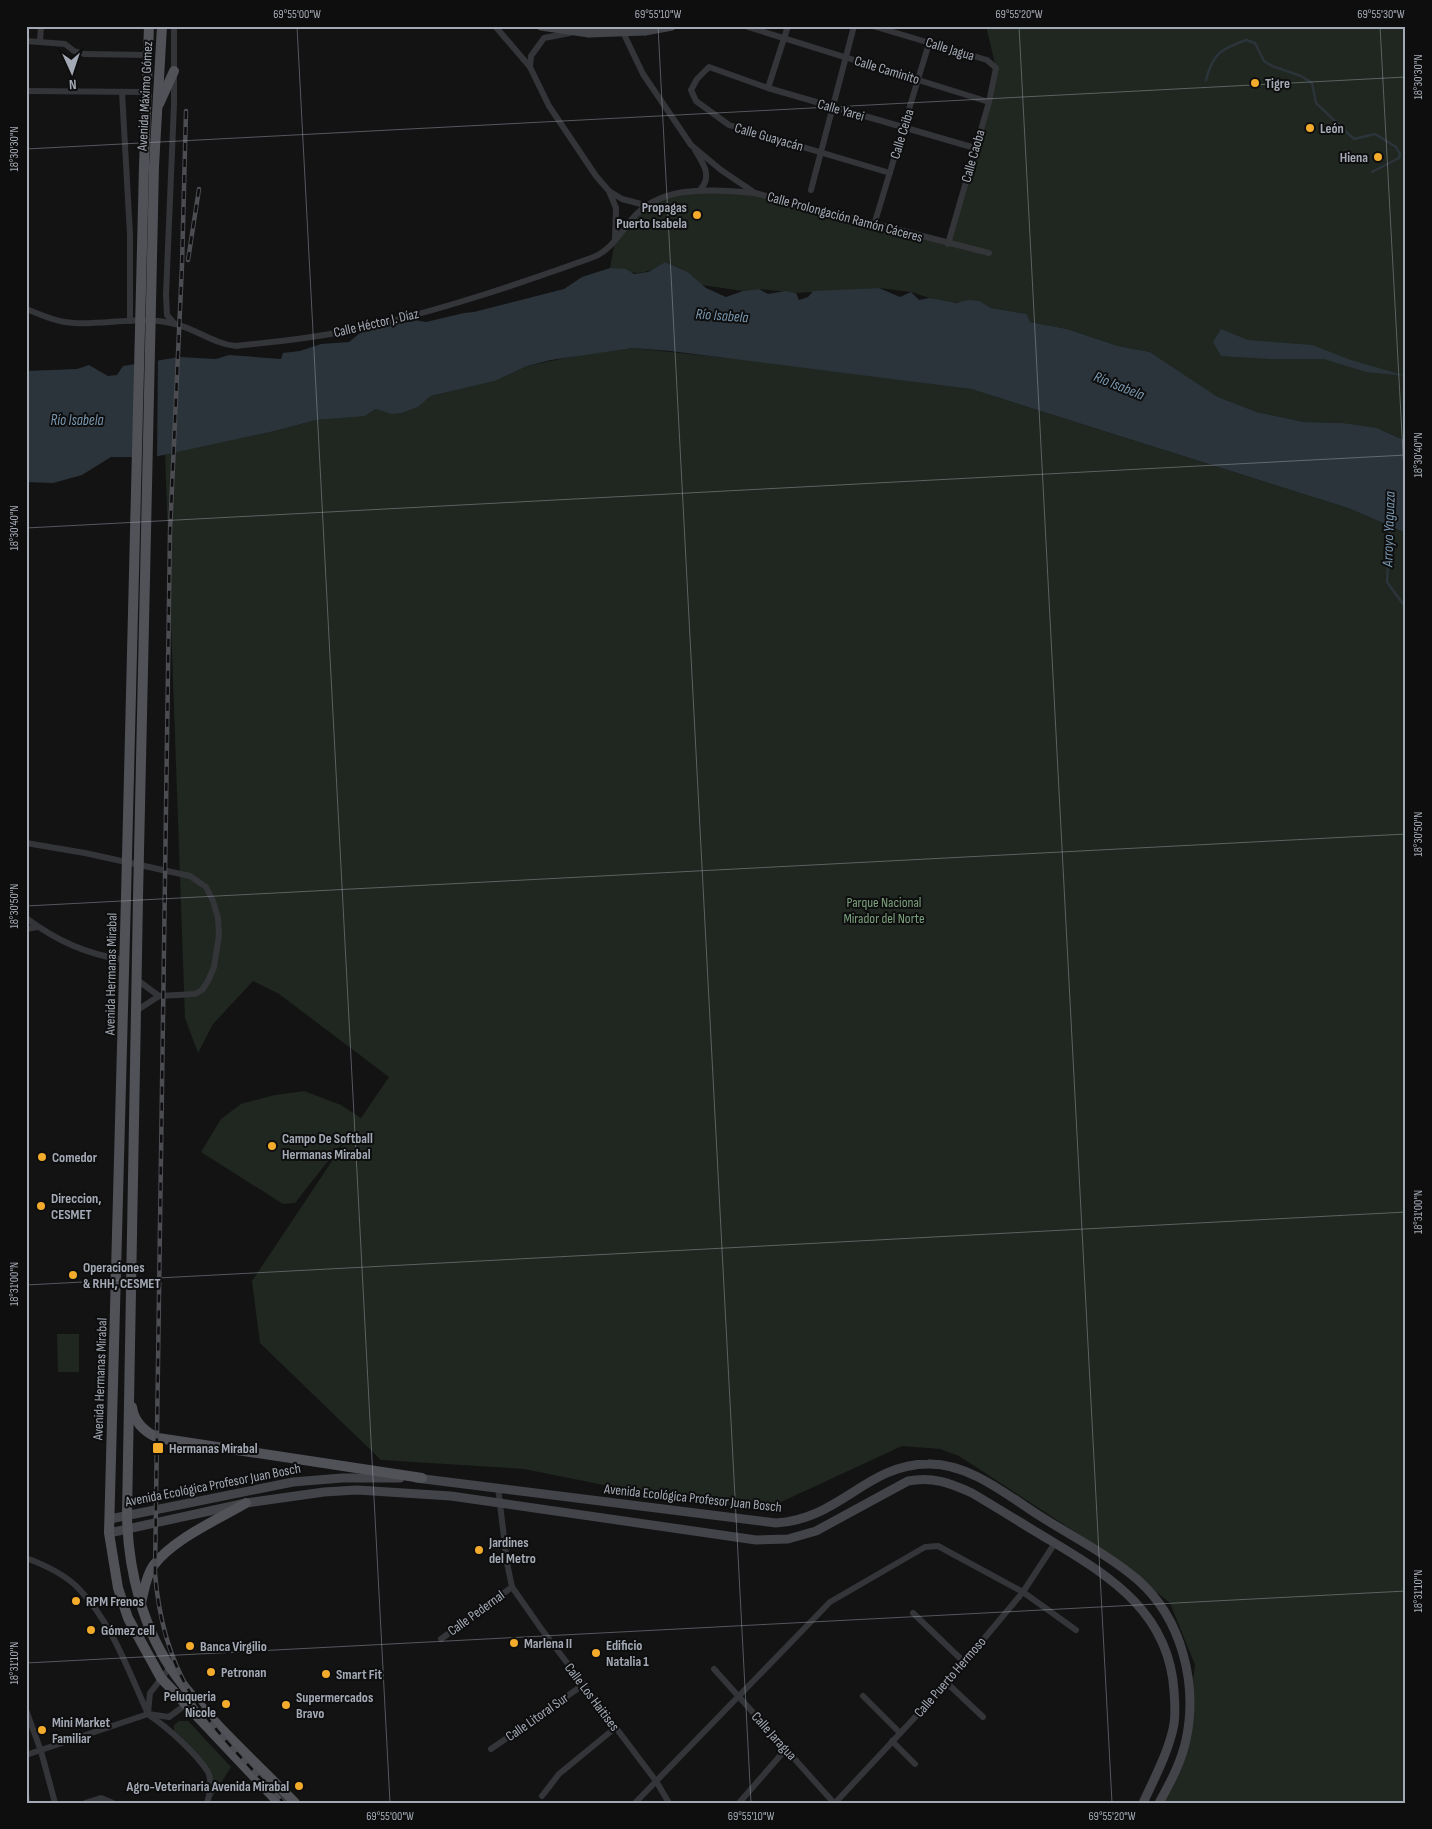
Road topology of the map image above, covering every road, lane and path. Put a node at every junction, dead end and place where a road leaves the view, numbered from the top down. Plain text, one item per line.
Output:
1 (41, 26) edge
2 (149, 26) edge
3 (162, 26) edge
4 (174, 26) edge
5 (495, 26) edge
6 (540, 26) edge
7 (620, 26) edge
8 (672, 26) edge
9 (788, 26) edge
10 (854, 26) edge
11 (874, 26) edge
12 (748, 27) edge
13 (580, 32) junction
14 (784, 38) junction
15 (26, 41) edge
16 (40, 41) junction
17 (929, 43) junction
18 (148, 56) junction
19 (846, 58) junction
20 (710, 67) joint
21 (530, 68) junction
22 (996, 68) joint
23 (174, 71) junction
24 (918, 80) junction
25 (768, 88) junction
26 (26, 91) edge
27 (122, 92) junction
28 (146, 92) junction
29 (989, 102) junction
30 (832, 107) junction
31 (157, 109) junction
32 (903, 128) junction
33 (692, 145) junction
34 (975, 148) junction
35 (820, 152) junction
36 (149, 166) junction
37 (890, 173) junction
38 (700, 190) junction
39 (811, 190) dead end
40 (609, 191) junction
41 (756, 193) junction
42 (645, 205) junction
43 (874, 225) junction
44 (615, 241) junction
45 (948, 244) junction
46 (989, 253) dead end
47 (26, 308) edge
48 (130, 321) junction
49 (174, 324) junction
50 (26, 843) edge
51 (26, 918) edge
52 (38, 927) junction
53 (26, 929) edge
54 (124, 960) junction
55 (136, 979) junction
56 (159, 996) junction
57 (136, 1011) junction
58 (129, 1384) junction
59 (422, 1478) junction
60 (498, 1487) junction
61 (853, 1492) junction
62 (501, 1502) junction
63 (246, 1503) junction
64 (865, 1506) junction
65 (127, 1515) junction
66 (110, 1518) junction
67 (128, 1529) junction
68 (109, 1533) junction
69 (1055, 1543) junction
70 (26, 1558) edge
71 (512, 1587) junction
72 (1023, 1592) junction
73 (140, 1606) junction
74 (913, 1613) dead end
75 (1076, 1630) dead end
76 (441, 1639) dead end
77 (964, 1662) junction
78 (171, 1666) junction
79 (714, 1669) dead end
80 (161, 1678) junction
81 (947, 1683) junction
82 (583, 1685) junction
83 (738, 1695) junction
84 (863, 1696) dead end
85 (190, 1700) junction
86 (26, 1710) edge
87 (148, 1714) junction
88 (983, 1717) dead end
89 (615, 1728) junction
90 (900, 1733) junction
91 (892, 1741) junction
92 (491, 1749) dead end
93 (786, 1749) junction
94 (41, 1751) junction
95 (26, 1755) edge
96 (915, 1764) dead end
97 (656, 1781) junction
98 (542, 1796) dead end
99 (55, 1803) edge
100 (85, 1803) edge
101 (112, 1803) edge
102 (207, 1803) edge
103 (279, 1803) edge
104 (295, 1803) edge
105 (635, 1803) edge
106 (669, 1803) edge
107 (739, 1803) edge
108 (834, 1803) edge
109 (1143, 1803) edge
110 (1159, 1803) edge

1 - 16 street
2 - 18 main road, Avenida Máximo Gómez
3 - 31 main road, Avenida Máximo Gómez
4 - 23 street
5 - 21 street
6 - 13 street
7 - 33 street, Calle Prolongación Ramón Cáceres
8 - 13 street, bridge
9 - 14 street
10 - 19 street
11 - 17 street, Calle Jagua
12 - 14 street, Calle Caminito
13 - 21 street
14 - 19 street, Calle Caminito
14 - 25 street
15 - 16 street
16 - 18 street
17 - 22 street, Calle Jagua
17 - 24 street, Calle Ceiba
18 - 28 main road, Avenida Máximo Gómez
19 - 24 street, Calle Caminito
19 - 30 street
20 - 25 street, Calle Yarei
20 - 35 street, Calle Guayacán
21 - 40 street
22 - 29 street, Calle Caoba
23 - 31 main road
23 - 49 street
24 - 29 street, Calle Caminito
24 - 32 street, Calle Ceiba
25 - 30 street, Calle Yarei
26 - 27 street
27 - 28 street
27 - 48 street
28 - 36 main road, Avenida Máximo Gómez
29 - 34 street, Calle Caoba
30 - 32 street, Calle Yarei
30 - 35 street
31 - 36 main road, Avenida Máximo Gómez
32 - 34 street, Calle Yarei
32 - 37 street, Calle Ceiba
33 - 38 street
33 - 41 street, Calle Prolongación Ramón Cáceres
34 - 45 street, Calle Caoba
35 - 37 street, Calle Guayacán
35 - 39 street
36 - 54 main road, Avenida Hermanas Mirabal, bridge
36 - 55 main road, Avenida Hermanas Mirabal, bridge
37 - 43 street, Calle Ceiba
38 - 41 street, Calle Héctor J. Díaz
38 - 42 street, Calle Héctor J. Díaz
40 - 42 street
40 - 44 street
41 - 43 street, Calle Prolongación Ramón Cáceres
42 - 44 street, Calle Héctor J. Díaz
43 - 45 street, Calle Prolongación Ramón Cáceres
44 - 49 street, Calle Héctor J. Díaz
45 - 46 street, Calle Prolongación Ramón Cáceres
47 - 48 street, Calle Héctor J. Díaz
48 - 49 street, Calle Héctor J. Díaz
50 - 56 street
51 - 52 street
52 - 53 street
52 - 54 street
54 - 66 main road, Avenida Hermanas Mirabal
55 - 56 street
55 - 57 main road, Avenida Hermanas Mirabal
56 - 57 street
57 - 58 main road, Avenida Hermanas Mirabal
58 - 59 main road
58 - 65 main road, Avenida Hermanas Mirabal
59 - 60 street, Avenida Ecológica Profesor Juan Bosch
59 - 65 street, Avenida Ecológica Profesor Juan Bosch
60 - 61 street, Avenida Ecológica Profesor Juan Bosch
60 - 62 street, Calle Los Haitises
61 - 64 street
61 - 110 street, Avenida Ecológica Profesor Juan Bosch
62 - 63 street, Avenida Ecológica Profesor Juan Bosch
62 - 64 street, Avenida Ecológica Profesor Juan Bosch
62 - 71 street, Calle Los Haitises
63 - 67 street, Avenida Ecológica Profesor Juan Bosch
63 - 73 main road
64 - 69 street, Avenida Ecológica Profesor Juan Bosch
65 - 66 street, Avenida Ecológica Profesor Juan Bosch
65 - 67 main road, Avenida Hermanas Mirabal
66 - 68 main road, Avenida Hermanas Mirabal
67 - 68 street, Avenida Ecológica Profesor Juan Bosch
67 - 73 main road, Avenida Hermanas Mirabal
68 - 80 main road, Avenida Hermanas Mirabal
69 - 72 street, Calle Puerto Hermoso
69 - 109 street, Avenida Ecológica Profesor Juan Bosch
70 - 87 street
71 - 76 street, Calle Pedernal
71 - 82 street, Calle Los Haitises
72 - 75 street
72 - 77 street, Calle Puerto Hermoso
72 - 83 street
73 - 78 main road, Avenida Hermanas Mirabal
74 - 77 street
77 - 81 street, Calle Puerto Hermoso
78 - 80 street
78 - 85 main road, Avenida Hermanas Mirabal
79 - 83 street, Calle Jaragua
80 - 85 main road, Avenida Hermanas Mirabal
80 - 87 street
81 - 88 street
81 - 90 street, Calle Puerto Hermoso
82 - 89 street, Calle Los Haitises
82 - 92 street, Calle Litoral Sur
83 - 93 street, Calle Jaragua
83 - 97 street
84 - 90 street
85 - 87 street
85 - 103 main road, Avenida Hermanas Mirabal
85 - 104 main road, Avenida Hermanas Mirabal
86 - 94 street
87 - 94 street
87 - 102 street
89 - 97 street, Calle Los Haitises
89 - 98 street
90 - 91 street, Calle Puerto Hermoso
91 - 96 street
91 - 108 street, Calle Puerto Hermoso
93 - 107 street
93 - 108 street, Calle Jaragua
94 - 95 street
94 - 99 street
97 - 105 street
97 - 106 street, Calle Los Haitises
100 - 101 street

